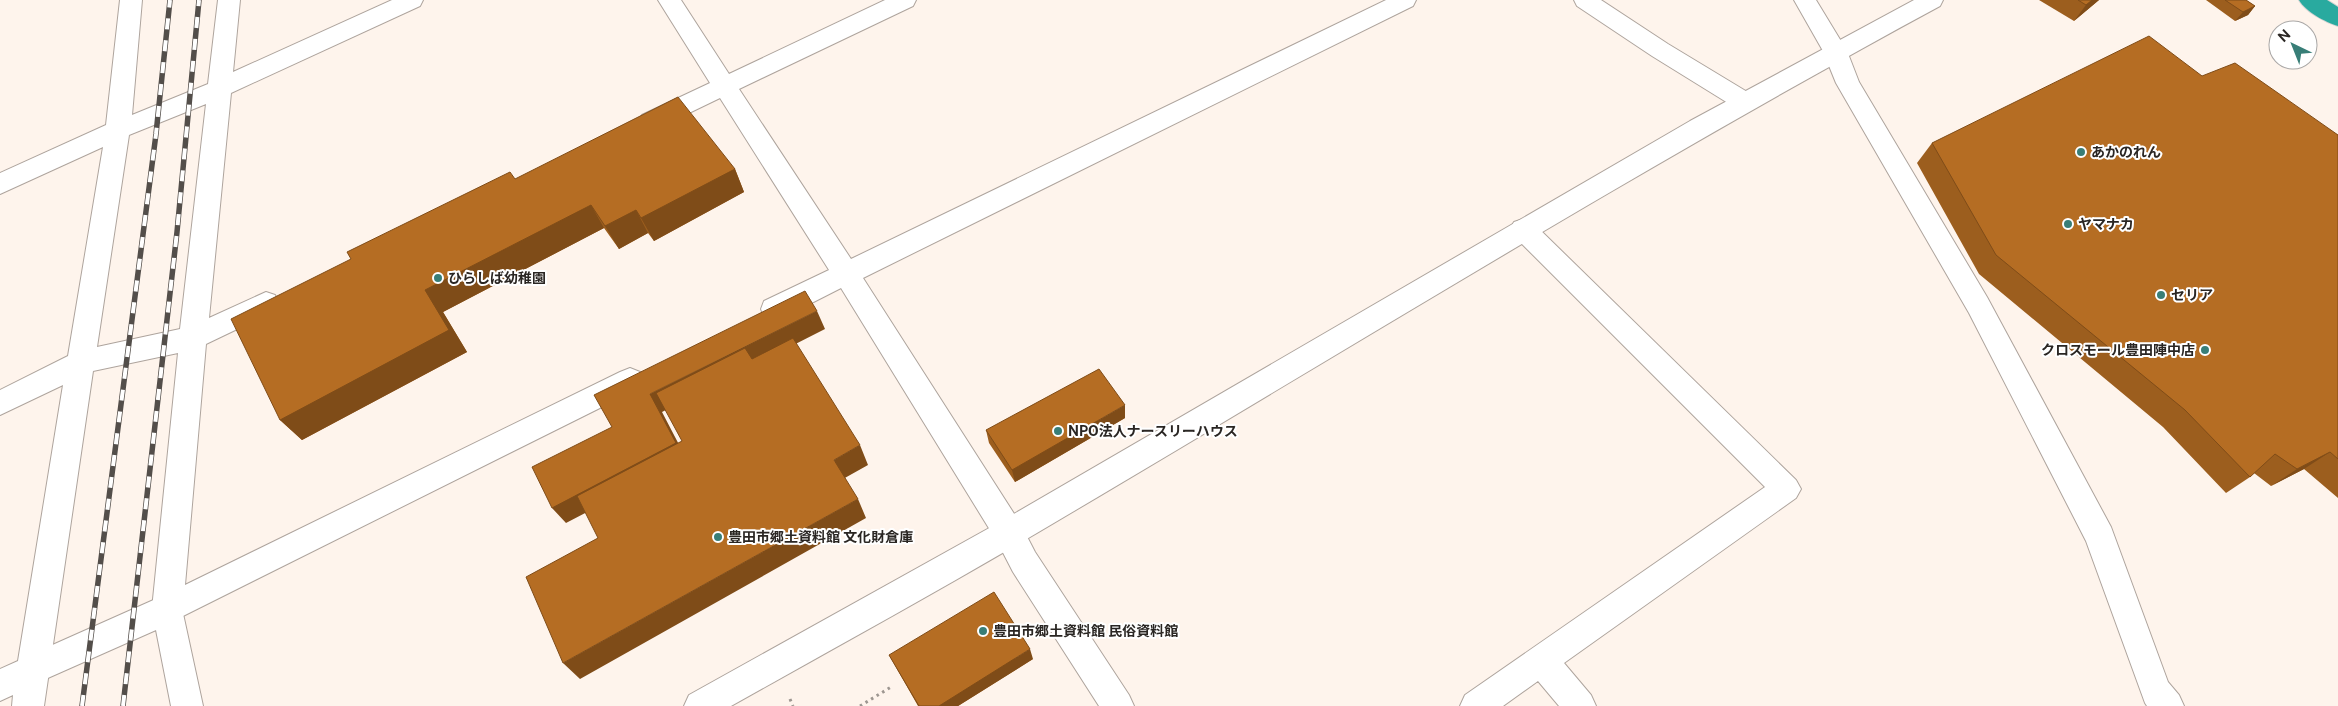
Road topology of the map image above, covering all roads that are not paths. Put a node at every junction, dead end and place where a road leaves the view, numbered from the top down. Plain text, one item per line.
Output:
1 (131, 0) edge
2 (229, 0) edge
3 (412, 0) edge
4 (668, 0) edge
5 (905, 0) edge
6 (1406, 0) edge
7 (1585, 0) edge
8 (1805, 0) edge
9 (1932, 0) edge
10 (2310, 0) edge
11 (2338, 18) edge
12 (1836, 51) junction
13 (725, 86) junction
14 (221, 88) junction
15 (1745, 102) junction
16 (118, 130) junction
17 (626, 133) edge
18 (0, 184) edge
19 (1523, 229) junction
20 (846, 274) junction
21 (283, 295) edge
22 (747, 322) edge
23 (193, 338) junction
24 (82, 362) junction
25 (649, 371) edge
26 (0, 402) edge
27 (1009, 533) junction
28 (167, 609) junction
29 (1541, 661) junction
30 (32, 670) junction
31 (0, 685) edge
32 (2159, 701) edge
33 (28, 706) edge
34 (187, 706) edge
35 (700, 706) edge
36 (1118, 706) edge
37 (1476, 706) edge
38 (1580, 706) edge

1 - 16 street
2 - 14 street
3 - 14 street
4 - 13 street
5 - 13 street
6 - 20 street
7 - 15 street
8 - 12 street
9 - 12 street
10 - 11 highway
12 - 15 street
12 - 32 street
13 - 17 street
13 - 20 street
14 - 16 street
14 - 23 street
15 - 19 street
16 - 18 street
16 - 24 street
19 - 27 street
19 - 29 street
20 - 22 street
20 - 27 street
21 - 23 street
23 - 24 street
23 - 28 street
24 - 26 street
24 - 30 street
25 - 28 street
27 - 35 street
27 - 36 street
28 - 30 street
28 - 34 street
29 - 37 street
29 - 38 street
30 - 31 street
30 - 33 street

